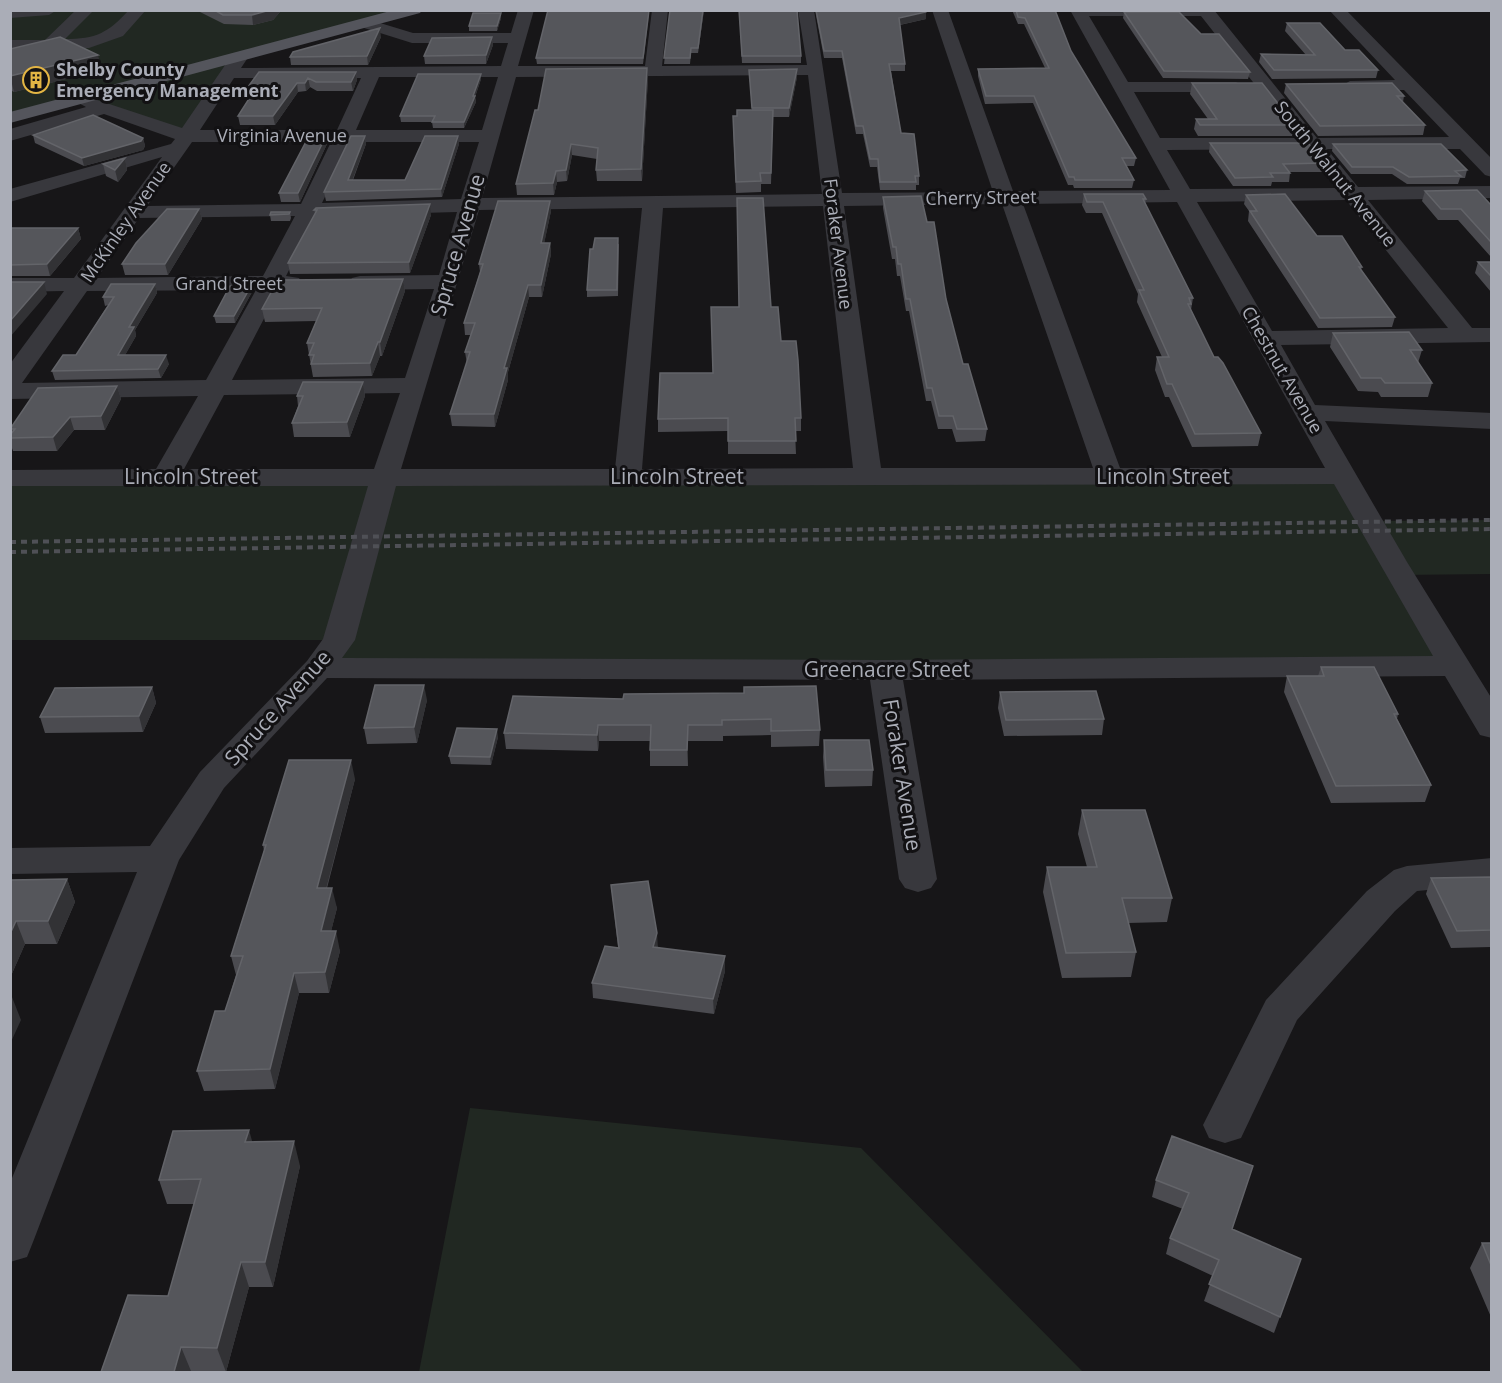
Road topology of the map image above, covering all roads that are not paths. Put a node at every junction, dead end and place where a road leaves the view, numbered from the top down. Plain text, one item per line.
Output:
1 (49, 10) edge
2 (86, 10) edge
3 (138, 10) edge
4 (526, 10) edge
5 (660, 10) edge
6 (806, 10) edge
7 (940, 10) edge
8 (1337, 10) edge
9 (1078, 11) edge
10 (1206, 11) edge
11 (406, 12) edge
12 (10, 13) edge
13 (367, 24) junction
14 (518, 38) junction
15 (50, 44) junction
16 (10, 45) edge
17 (233, 66) junction
18 (816, 70) junction
19 (508, 72) junction
20 (652, 72) junction
21 (372, 73) junction
22 (1409, 85) junction
23 (1265, 86) junction
24 (1289, 86) edge
25 (1337, 86) edge
26 (1120, 87) junction
27 (82, 100) junction
28 (104, 108) junction
29 (10, 118) edge
30 (10, 135) edge
31 (345, 136) junction
32 (489, 136) junction
33 (182, 143) junction
34 (1465, 143) junction
35 (1153, 144) junction
36 (1310, 144) junction
37 (1491, 171) edge
38 (1491, 192) edge
39 (1183, 195) junction
40 (1351, 195) junction
41 (10, 196) edge
42 (1007, 197) junction
43 (832, 200) junction
44 (653, 202) junction
45 (471, 204) junction
46 (308, 210) junction
47 (133, 212) junction
48 (448, 282) junction
49 (271, 283) junction
50 (318, 283) edge
51 (342, 283) edge
52 (10, 285) edge
53 (81, 285) junction
54 (1491, 336) edge
55 (1467, 337) junction
56 (1264, 339) junction
57 (10, 382) edge
58 (415, 385) junction
59 (216, 388) junction
60 (10, 391) edge
61 (1305, 412) junction
62 (1491, 421) edge
63 (166, 477) junction
64 (628, 477) junction
65 (868, 477) junction
66 (1110, 477) junction
67 (10, 478) edge
68 (382, 488) junction
69 (1350, 488) junction
70 (1456, 666) junction
71 (318, 668) junction
72 (885, 670) junction
73 (1491, 727) edge
74 (160, 860) junction
75 (10, 861) edge
76 (1491, 871) edge
77 (918, 879) dead end
78 (1225, 1125) dead end
79 (10, 1242) edge

1 - 12 street
2 - 15 street
3 - 15 street
4 - 14 street, Spruce Avenue
5 - 20 street
6 - 18 street, Foraker Avenue
7 - 42 street
8 - 22 street
9 - 10 street
9 - 26 street, Chestnut Avenue
10 - 23 street, South Walnut Avenue
11 - 13 main road
13 - 14 street
13 - 17 main road
14 - 19 street, Spruce Avenue
15 - 16 street
17 - 21 street
17 - 27 main road
17 - 33 street, McKinley Avenue
18 - 20 street
18 - 43 street, Foraker Avenue
19 - 20 street
19 - 21 street
19 - 32 street, Spruce Avenue
21 - 31 street
22 - 25 street
22 - 34 street
23 - 24 street
23 - 26 street
23 - 36 street, South Walnut Avenue
26 - 35 street, Chestnut Avenue
27 - 28 street, Virginia Avenue
27 - 29 main road
28 - 30 street
28 - 33 street, Virginia Avenue
31 - 32 street, Virginia Avenue
31 - 33 street, Virginia Avenue
31 - 46 street
32 - 45 street, Spruce Avenue
33 - 41 street
33 - 47 street, McKinley Avenue
34 - 36 street
34 - 37 street
35 - 36 street
35 - 39 street, Chestnut Avenue
36 - 40 street, South Walnut Avenue
38 - 40 street, Cherry Street
39 - 40 street, Cherry Street
39 - 42 street, Cherry Street
39 - 56 street, Chestnut Avenue
40 - 55 street, South Walnut Avenue
42 - 43 street, Cherry Street
42 - 66 street
43 - 44 street, Cherry Street
43 - 65 street, Foraker Avenue
44 - 45 street, Cherry Street
44 - 64 street
45 - 46 street, Cherry Street
45 - 48 street, Spruce Avenue
46 - 47 street, Cherry Street
46 - 49 street
47 - 53 street, McKinley Avenue
48 - 51 street
48 - 58 street, Spruce Avenue
49 - 50 street, Grand Street
49 - 53 street, Grand Street
49 - 59 street
52 - 53 street, Grand Street
53 - 57 street, McKinley Avenue
54 - 55 street
55 - 56 street
56 - 61 street, Chestnut Avenue
58 - 59 street
58 - 68 street, Spruce Avenue
59 - 60 street
59 - 63 street
61 - 62 street
61 - 69 street, Chestnut Avenue
63 - 67 street, Lincoln Street
63 - 68 street, Lincoln Street
64 - 65 street, Lincoln Street
64 - 68 street, Lincoln Street
65 - 66 street, Lincoln Street
66 - 69 street, Lincoln Street
68 - 71 street, Spruce Avenue
69 - 70 street, Chestnut Avenue
70 - 72 street, Greenacre Street
70 - 73 street, Chestnut Avenue
71 - 72 street, Greenacre Street
71 - 74 street, Spruce Avenue
72 - 77 street, Foraker Avenue
74 - 75 street
74 - 79 street, Spruce Avenue
76 - 78 street

